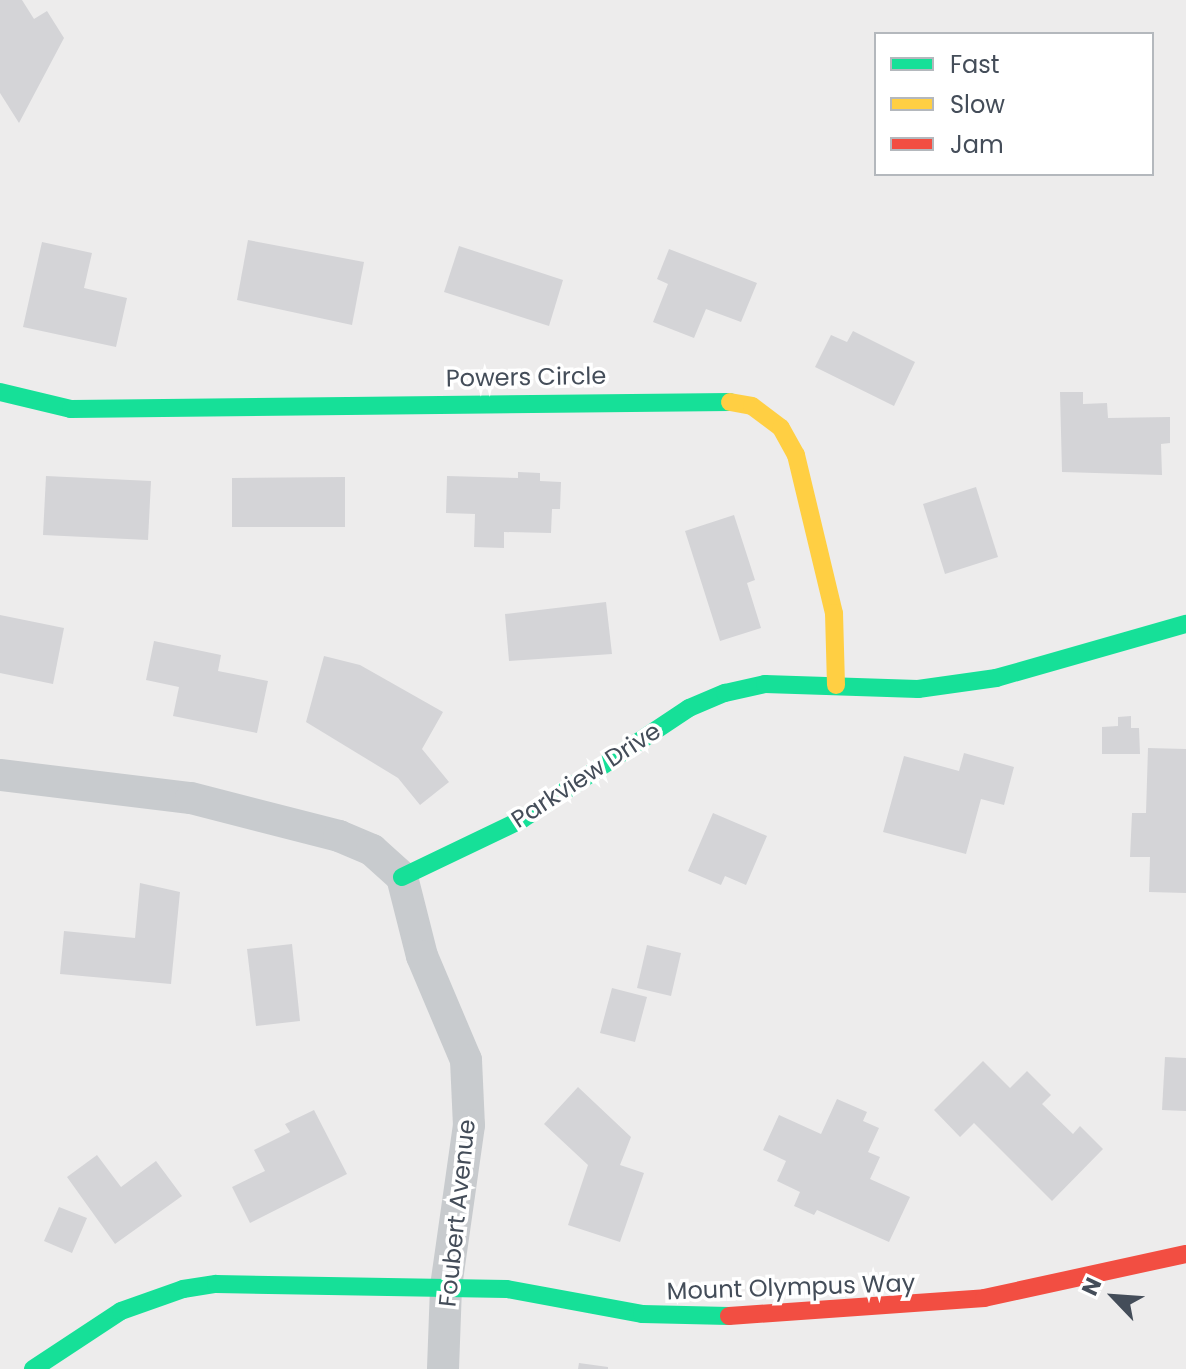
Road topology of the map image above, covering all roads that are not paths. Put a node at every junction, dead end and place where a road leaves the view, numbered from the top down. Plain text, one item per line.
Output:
1 (0, 392) edge
2 (1186, 624) edge
3 (836, 685) junction
4 (0, 775) edge
5 (402, 877) junction
6 (1186, 1254) edge
7 (446, 1287) junction
8 (33, 1369) edge
9 (443, 1369) edge

1 - 3 street, Powers Circle
2 - 3 street, Parkview Drive
3 - 5 street, Parkview Drive
4 - 5 street
5 - 7 street, Foubert Avenue
6 - 7 street, Mount Olympus Way
7 - 8 street, Mount Olympus Way
7 - 9 street, Foubert Avenue

